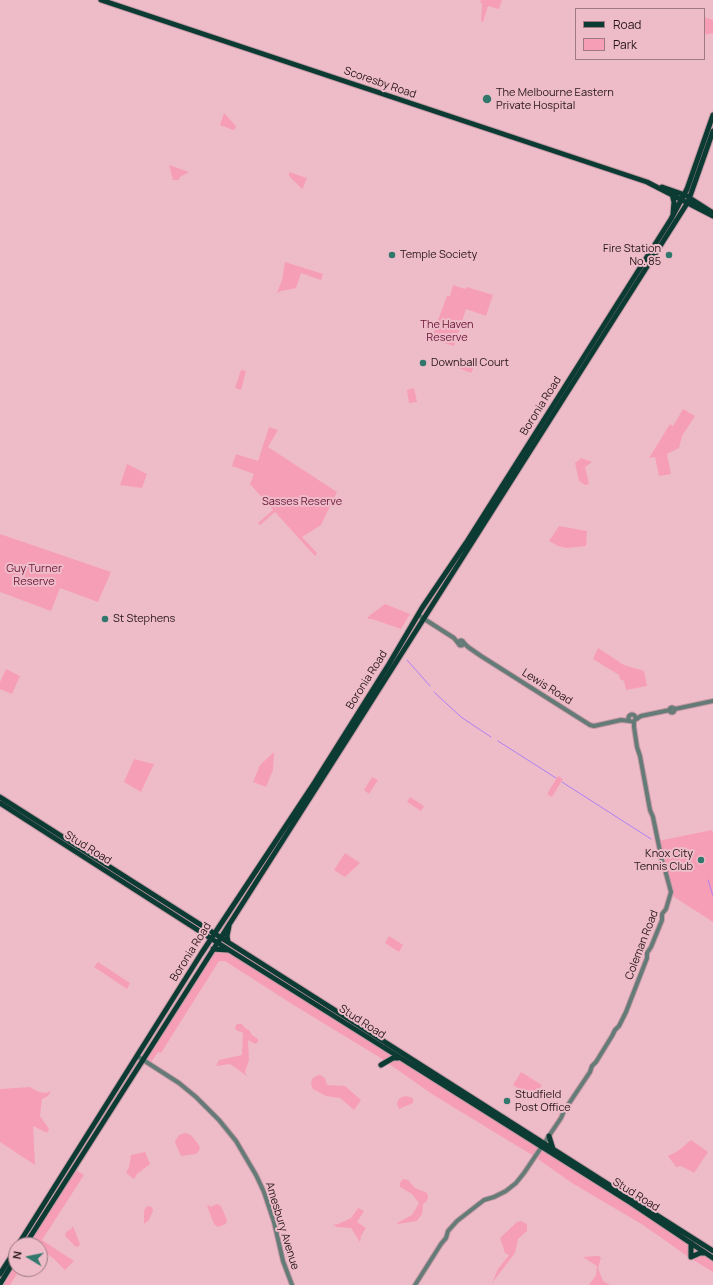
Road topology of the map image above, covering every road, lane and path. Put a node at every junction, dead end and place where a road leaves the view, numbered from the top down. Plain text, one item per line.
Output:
1 (100, 0) edge
2 (713, 115) edge
3 (713, 131) edge
4 (653, 185) junction
5 (694, 187) junction
6 (672, 194) junction
7 (683, 197) junction
8 (689, 200) junction
9 (700, 207) junction
10 (683, 210) junction
11 (713, 214) edge
12 (672, 217) junction
13 (612, 317) junction
14 (418, 615) junction
15 (424, 619) junction
16 (713, 702) edge
17 (632, 719) junction
18 (0, 797) edge
19 (0, 803) edge
20 (229, 923) junction
21 (214, 933) junction
22 (220, 937) junction
23 (211, 938) junction
24 (217, 942) junction
25 (228, 942) junction
26 (212, 949) junction
27 (229, 950) junction
28 (140, 1058) junction
29 (401, 1058) junction
30 (381, 1065) dead end
31 (549, 1136) junction
32 (543, 1146) junction
33 (553, 1149) junction
34 (23, 1237) edge
35 (30, 1237) edge
36 (691, 1243) junction
37 (713, 1251) edge
38 (706, 1253) junction
39 (713, 1258) edge
40 (8, 1261) edge
41 (8, 1271) edge
42 (0, 1274) edge
43 (0, 1284) edge
44 (292, 1285) edge
45 (415, 1285) edge

1 - 4 main road, Scoresby Road
2 - 7 main road, Boronia Road
3 - 5 main road, Boronia Road
4 - 6 main road, Scoresby Road
4 - 7 main road, Scoresby Road
5 - 8 main road, Boronia Road
5 - 9 main road
6 - 7 main road, Scoresby Road
6 - 12 main road
7 - 8 main road, Scoresby Road
7 - 12 main road, Boronia Road
8 - 9 main road, Scoresby Road
8 - 10 main road, Boronia Road
9 - 10 main road
9 - 11 main road, Scoresby Road
10 - 13 main road, Boronia Road
12 - 13 main road, Boronia Road
13 - 14 main road, Boronia Road
13 - 15 main road, Boronia Road
14 - 15 street, Lewis Road
14 - 21 main road, Boronia Road
15 - 17 street, Lewis Road
15 - 20 main road, Boronia Road
16 - 17 street, Lewis Road
17 - 31 street, Coleman Road
18 - 21 main road, Stud Road
19 - 23 main road, Stud Road
20 - 22 main road, Boronia Road
20 - 25 main road
21 - 22 main road, Stud Road
21 - 23 main road, Boronia Road
22 - 24 main road, Boronia Road
22 - 25 main road, Stud Road
23 - 24 main road, Stud Road
23 - 28 main road, Boronia Road
24 - 26 main road, Boronia Road
24 - 27 main road, Stud Road
25 - 32 main road, Stud Road
26 - 27 main road
26 - 28 main road, Boronia Road
27 - 29 main road, Stud Road
28 - 34 main road, Boronia Road
28 - 35 main road, Boronia Road
28 - 44 street, Amesbury Avenue
29 - 30 main road
29 - 32 main road, Stud Road
31 - 32 street, Coleman Road
31 - 33 main road
32 - 33 main road, Stud Road
32 - 36 main road, Stud Road
32 - 45 street, Coleman Road
33 - 37 main road, Stud Road
36 - 38 main road, Stud Road
36 - 38 main road
38 - 39 main road, Stud Road
40 - 42 main road
41 - 43 main road

